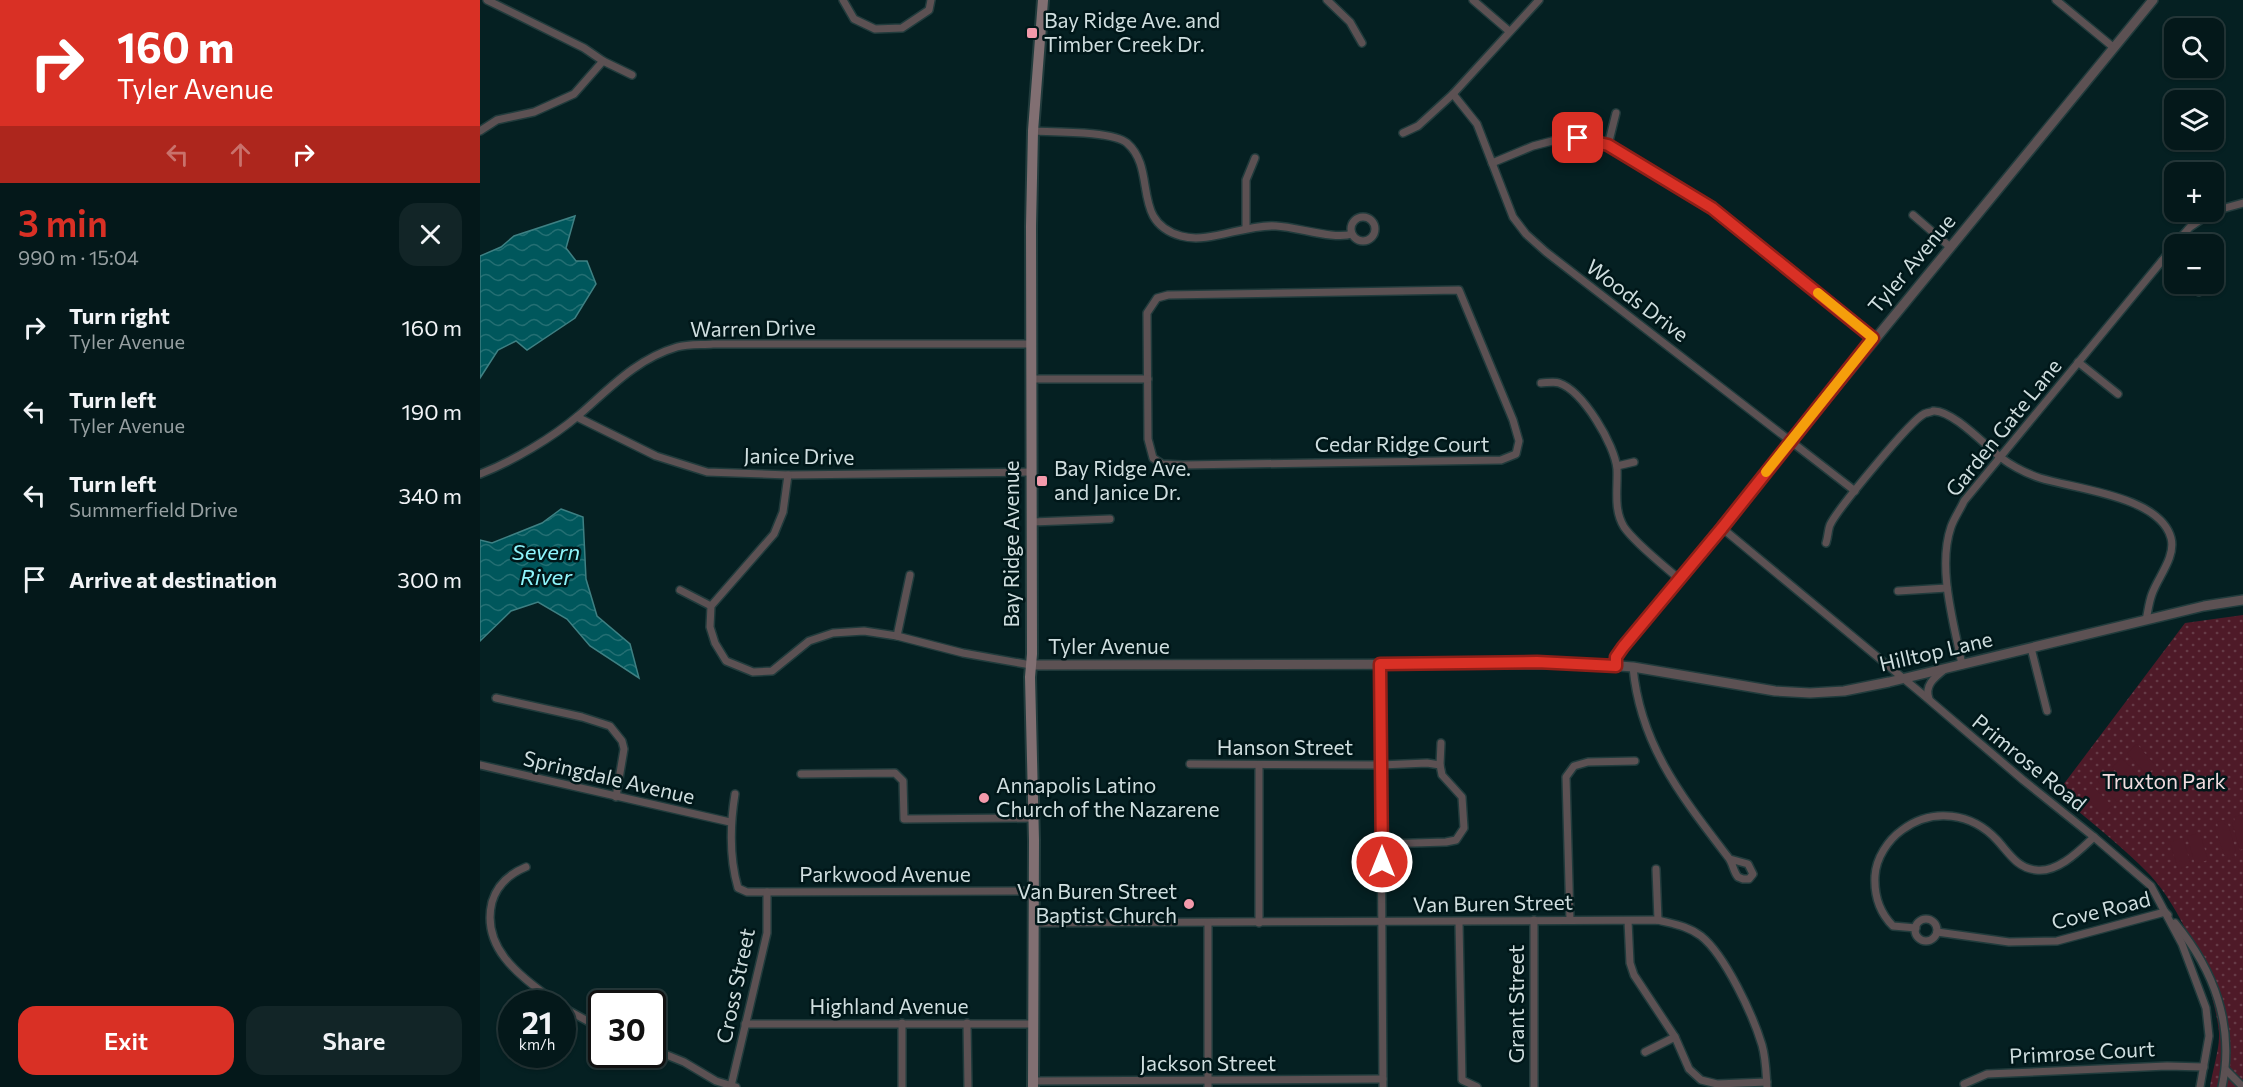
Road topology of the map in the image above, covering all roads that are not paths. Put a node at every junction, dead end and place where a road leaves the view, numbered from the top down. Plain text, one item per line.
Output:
1 (487, 0) edge
2 (843, 0) edge
3 (931, 0) edge
4 (1043, 0) edge
5 (1327, 0) edge
6 (1473, 0) edge
7 (1539, 0) edge
8 (2056, 0) edge
9 (2152, 0) edge
10 (1509, 31) junction
11 (1362, 44) dead end
12 (2113, 47) junction
13 (603, 61) junction
14 (632, 75) dead end
15 (1453, 94) junction
16 (1616, 113) dead end
17 (1033, 130) junction
18 (480, 131) edge
19 (1403, 133) dead end
20 (1608, 145) junction
21 (1255, 158) dead end
22 (1492, 162) junction
23 (2243, 203) edge
24 (2224, 208) edge
25 (1912, 216) dead end
26 (2197, 222) edge
27 (1246, 228) junction
28 (1352, 234) dead end
29 (2184, 234) edge
30 (1950, 247) junction
31 (2164, 259) edge
32 (2162, 261) joint
33 (1873, 338) junction
34 (1031, 344) junction
35 (2078, 363) junction
36 (1148, 379) junction
37 (1032, 380) junction
38 (1541, 383) dead end
39 (2118, 394) dead end
40 (577, 417) junction
41 (1792, 441) junction
42 (2000, 457) junction
43 (1634, 462) dead end
44 (1617, 466) junction
45 (1031, 472) junction
46 (480, 474) edge
47 (788, 476) junction
48 (1855, 491) junction
49 (1110, 519) dead end
50 (1032, 522) junction
51 (1722, 528) junction
52 (1827, 543) dead end
53 (910, 574) dead end
54 (1677, 578) junction
55 (1947, 588) junction
56 (680, 590) dead end
57 (1898, 591) dead end
58 (2243, 600) edge
59 (711, 606) junction
60 (2146, 620) junction
61 (897, 636) junction
62 (2031, 648) junction
63 (1380, 664) junction
64 (1031, 665) junction
65 (1962, 665) junction
66 (1616, 666) junction
67 (1633, 667) junction
68 (1946, 669) junction
69 (1902, 679) junction
70 (496, 698) dead end
71 (1930, 701) junction
72 (2047, 711) dead end
73 (1441, 743) dead end
74 (1635, 762) dead end
75 (1190, 764) dead end
76 (480, 765) edge
77 (1258, 765) junction
78 (1381, 765) junction
79 (1440, 765) junction
80 (801, 774) dead end
81 (735, 794) dead end
82 (616, 796) junction
83 (1033, 818) junction
84 (730, 822) junction
85 (2094, 837) junction
86 (1382, 844) junction
87 (1730, 859) dead end
88 (526, 867) dead end
89 (1656, 868) dead end
90 (1034, 891) junction
91 (767, 892) junction
92 (2165, 912) junction
93 (1534, 920) junction
94 (1570, 920) junction
95 (1658, 920) junction
96 (1382, 921) junction
97 (1628, 921) junction
98 (1460, 922) junction
99 (1034, 923) junction
100 (1208, 923) junction
101 (1259, 923) junction
102 (1916, 928) junction
103 (1937, 932) junction
104 (539, 990) edge
105 (902, 1023) junction
106 (967, 1023) junction
107 (745, 1024) junction
108 (1034, 1024) junction
109 (1676, 1038) junction
110 (1645, 1052) dead end
111 (666, 1055) edge
112 (2204, 1067) junction
113 (2226, 1070) junction
114 (1383, 1083) edge
115 (1034, 1084) edge
116 (1208, 1084) edge
117 (1964, 1084) dead end
118 (1767, 1085) edge
119 (2243, 1086) edge
120 (733, 1087) edge
121 (902, 1087) edge
122 (968, 1087) edge
123 (1477, 1087) edge
124 (1534, 1087) edge
125 (2200, 1087) edge
126 (2222, 1087) edge

1 - 13 street
2 - 3 street
4 - 17 main road, Bay Ridge Avenue
5 - 11 street
6 - 10 street
7 - 10 street
8 - 12 street
9 - 12 street, Tyler Avenue
10 - 15 street
12 - 30 street, Tyler Avenue
13 - 14 street
13 - 18 street
15 - 19 street
15 - 22 street, Woods Drive
16 - 20 street
17 - 27 street
17 - 34 main road, Bay Ridge Avenue
20 - 22 street
20 - 33 street
21 - 27 street
22 - 41 street, Woods Drive
23 - 24 street, Garden Gate Lane
25 - 30 street
26 - 29 street, Garden Gate Lane
27 - 28 street
30 - 33 street, Tyler Avenue
31 - 32 street, Garden Gate Lane
32 - 35 street, Garden Gate Lane
33 - 41 street, Tyler Avenue
34 - 37 main road, Bay Ridge Avenue
34 - 40 street, Warren Drive
35 - 39 street
35 - 42 street, Garden Gate Lane
36 - 36 street, Cedar Ridge Court
36 - 37 street
37 - 45 main road, Bay Ridge Avenue
38 - 44 street
40 - 46 street, Warren Drive
40 - 47 street, Janice Drive
41 - 48 street, Woods Drive
41 - 51 street, Tyler Avenue
42 - 48 street
42 - 55 street, Garden Gate Lane
42 - 60 street
43 - 44 street
44 - 54 street
45 - 47 street, Janice Drive
45 - 50 main road, Bay Ridge Avenue
47 - 59 street
48 - 52 street
49 - 50 street
50 - 64 main road, Bay Ridge Avenue
51 - 54 street, Tyler Avenue
51 - 69 street, Primrose Road
53 - 61 street
54 - 66 street, Tyler Avenue
55 - 57 street
55 - 65 street, Garden Gate Lane
56 - 59 street
58 - 60 street, Hilltop Lane
59 - 61 street, Tyler Avenue
60 - 62 street, Hilltop Lane
61 - 64 street, Tyler Avenue
62 - 65 street, Hilltop Lane
62 - 72 street
63 - 64 street, Tyler Avenue
63 - 66 street, Tyler Avenue
63 - 78 street
64 - 83 main road, Bay Ridge Avenue
65 - 68 street, Hilltop Lane
66 - 67 street, Tyler Avenue
67 - 69 street, Hilltop Lane
67 - 87 street
68 - 69 street, Hilltop Lane
68 - 71 street
69 - 71 street, Primrose Road
70 - 82 street
71 - 85 street, Primrose Road
73 - 79 street
74 - 94 street
75 - 77 street, Hanson Street
76 - 82 street, Springdale Avenue
77 - 78 street, Hanson Street
77 - 101 street
78 - 79 street, Hanson Street
78 - 86 street
79 - 86 street
80 - 83 street
81 - 84 street
82 - 84 street, Springdale Avenue
83 - 90 main road, Bay Ridge Avenue
84 - 91 street, Parkwood Avenue
85 - 92 street, Primrose Road
85 - 102 street
86 - 96 street
88 - 104 street
89 - 95 street
90 - 91 street, Parkwood Avenue
90 - 99 main road, Bay Ridge Avenue
91 - 107 street, Cross Street
92 - 103 street, Cove Road
92 - 112 street, Primrose Road
92 - 113 street
93 - 94 street, Van Buren Street
93 - 98 street, Van Buren Street
93 - 124 street, Grant Street
94 - 97 street, Van Buren Street
95 - 97 street, Van Buren Street
95 - 118 street, Van Buren Street
96 - 98 street, Van Buren Street
96 - 101 street, Van Buren Street
96 - 114 street
97 - 109 street
98 - 123 street
99 - 100 street, Van Buren Street
99 - 108 main road, Bay Ridge Avenue
100 - 101 street, Van Buren Street
100 - 116 street
102 - 103 street
102 - 103 street
105 - 106 street, Highland Avenue
105 - 107 street, Highland Avenue
105 - 121 street
106 - 108 street, Highland Avenue
106 - 122 street
107 - 120 street, Cross Street
108 - 115 main road, Bay Ridge Avenue
109 - 110 street
109 - 118 street
111 - 120 street
112 - 117 street, Primrose Court
112 - 125 street, Primrose Road
113 - 119 street
113 - 126 street
114 - 116 street, Jackson Street
115 - 116 street, Jackson Street

